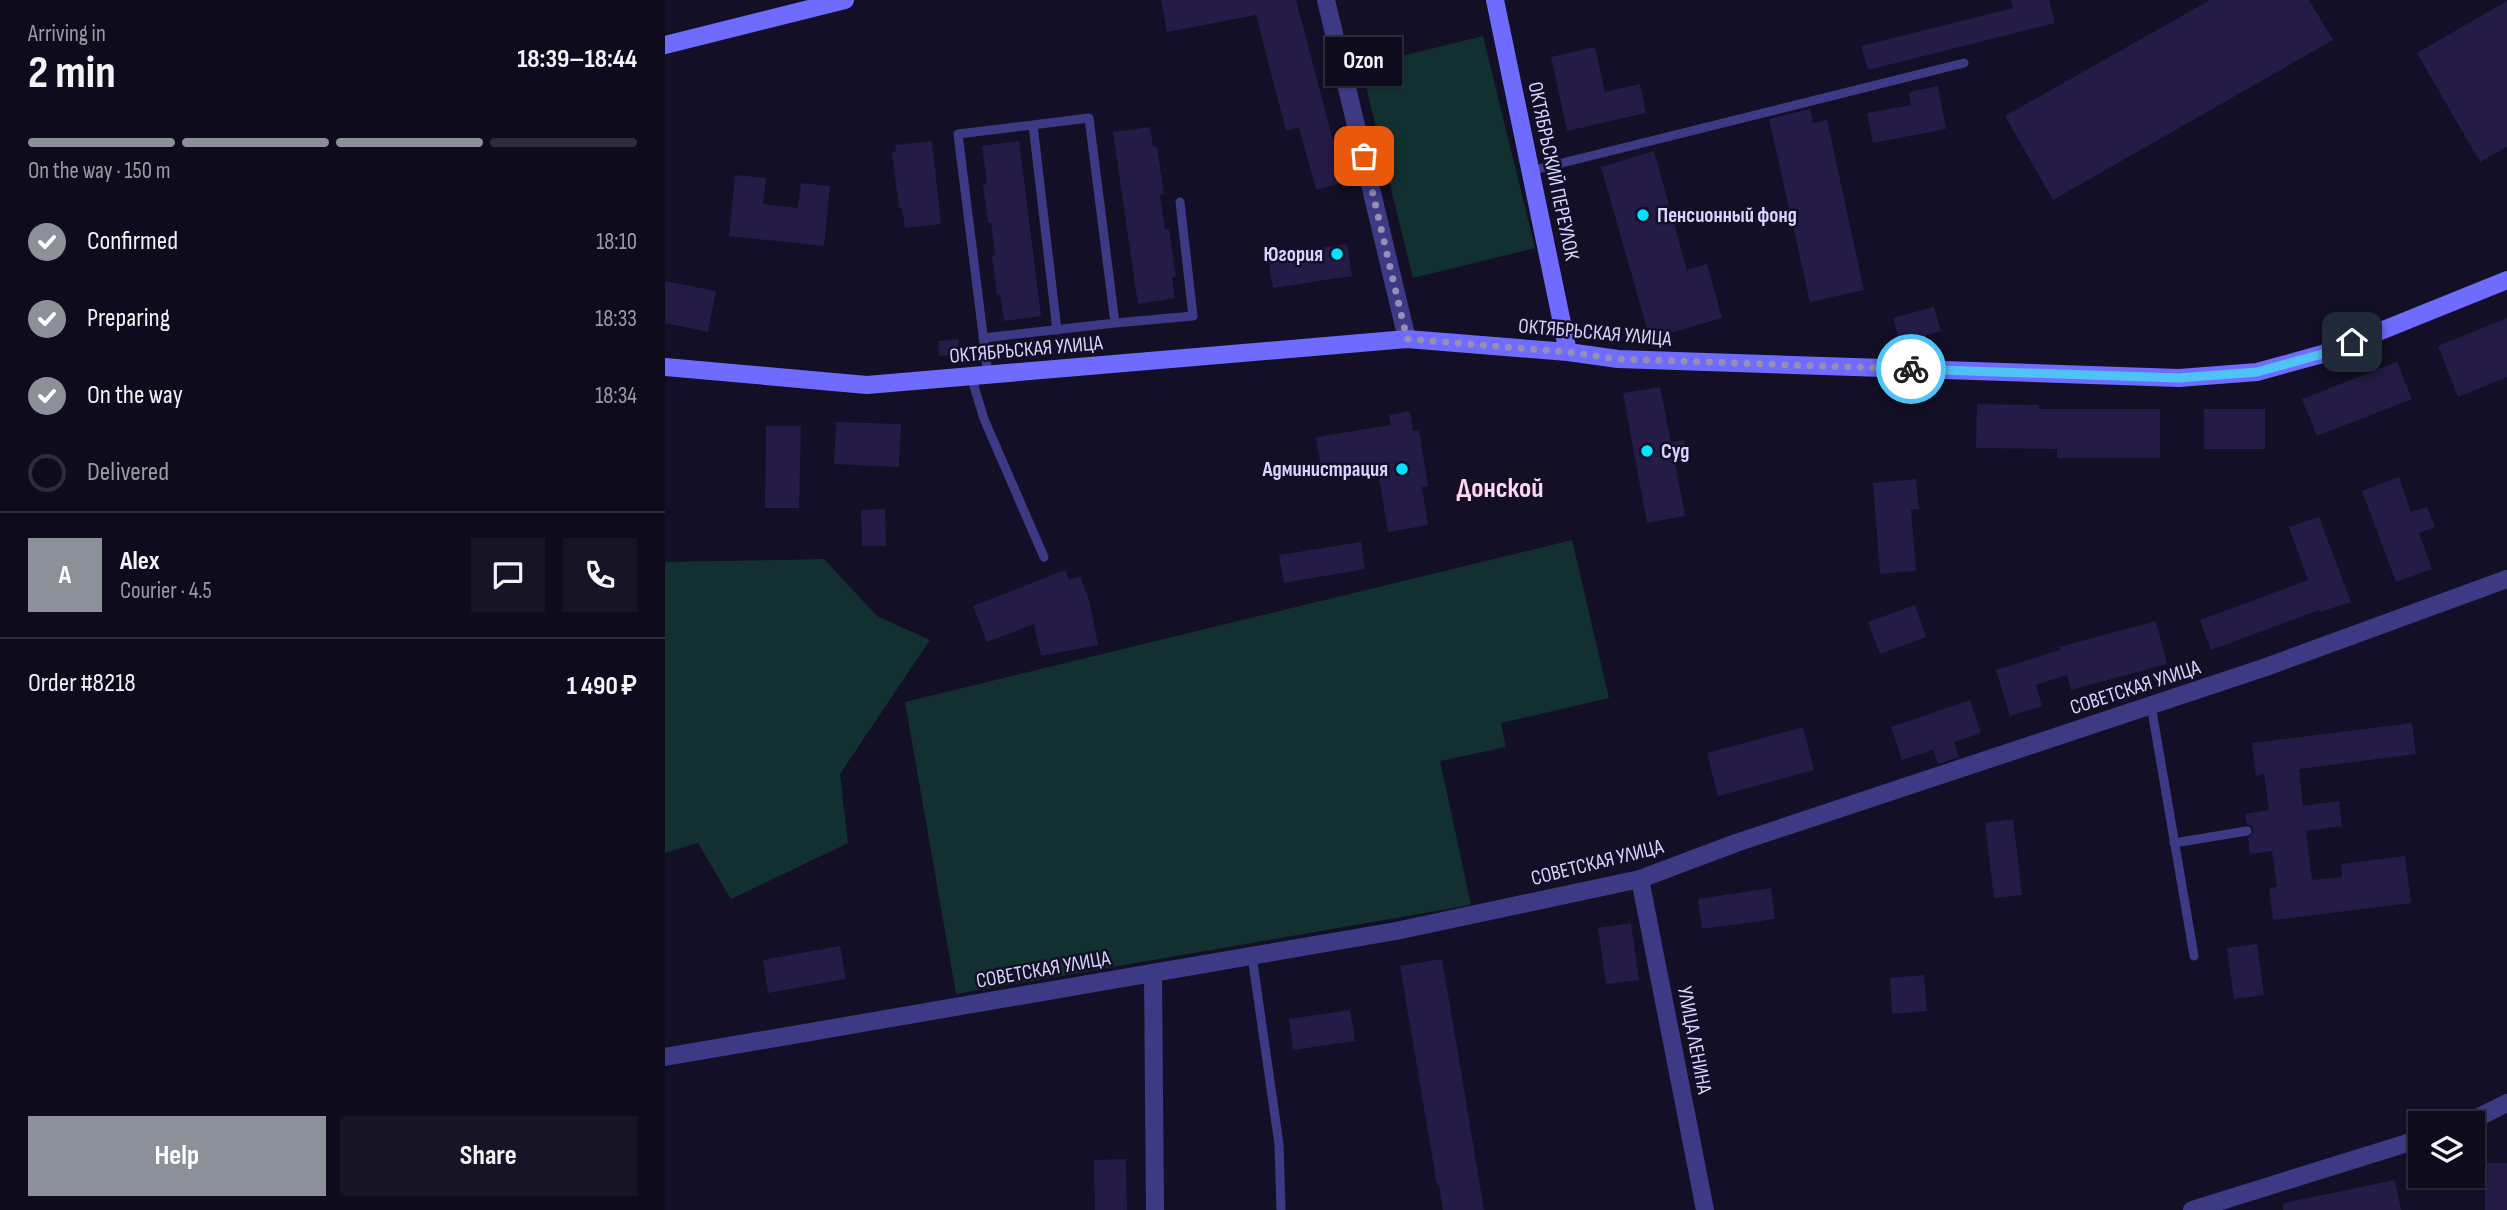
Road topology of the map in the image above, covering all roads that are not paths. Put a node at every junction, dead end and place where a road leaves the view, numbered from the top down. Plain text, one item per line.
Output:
1 (845, 0) edge
2 (1326, 0) edge
3 (1495, 0) edge
4 (665, 45) edge
5 (1964, 63) dead end
6 (1033, 125) junction
7 (1530, 171) junction
8 (1180, 202) dead end
9 (2507, 280) edge
10 (1115, 323) junction
11 (1057, 330) junction
12 (983, 338) junction
13 (1407, 339) junction
14 (1568, 352) junction
15 (665, 367) edge
16 (980, 375) junction
17 (1044, 557) dead end
18 (2507, 579) edge
19 (2151, 705) junction
20 (2248, 831) dead end
21 (2174, 843) junction
22 (1640, 879) junction
23 (1252, 956) junction
24 (2194, 956) dead end
25 (1153, 974) junction
26 (665, 1057) edge
27 (2507, 1103) edge
28 (2485, 1114) edge
29 (2408, 1143) edge
30 (1155, 1210) edge
31 (1281, 1210) edge
32 (1705, 1210) edge
33 (2192, 1210) edge

1 - 4 main road
2 - 13 street
3 - 7 main road, ОКТЯБРЬСКИЙ ПЕРЕУЛОК
5 - 7 lane
6 - 10 lane
6 - 11 lane
6 - 12 lane
7 - 14 main road, ОКТЯБРЬСКИЙ ПЕРЕУЛОК
8 - 10 lane
9 - 14 main road, ОКТЯБРЬСКАЯ УЛИЦА
10 - 11 lane
11 - 12 lane
12 - 16 lane
13 - 14 main road, ОКТЯБРЬСКАЯ УЛИЦА
13 - 16 main road, ОКТЯБРЬСКАЯ УЛИЦА
15 - 16 main road, ОКТЯБРЬСКАЯ УЛИЦА
16 - 17 lane
18 - 19 street, СОВЕТСКАЯ УЛИЦА
19 - 21 lane
19 - 22 street, СОВЕТСКАЯ УЛИЦА
20 - 21 lane
21 - 24 lane
22 - 23 street, СОВЕТСКАЯ УЛИЦА
22 - 32 street, УЛИЦА ЛЕНИНА
23 - 25 street, СОВЕТСКАЯ УЛИЦА
23 - 31 lane
25 - 26 street, СОВЕТСКАЯ УЛИЦА
25 - 30 street
27 - 28 street
29 - 33 street

